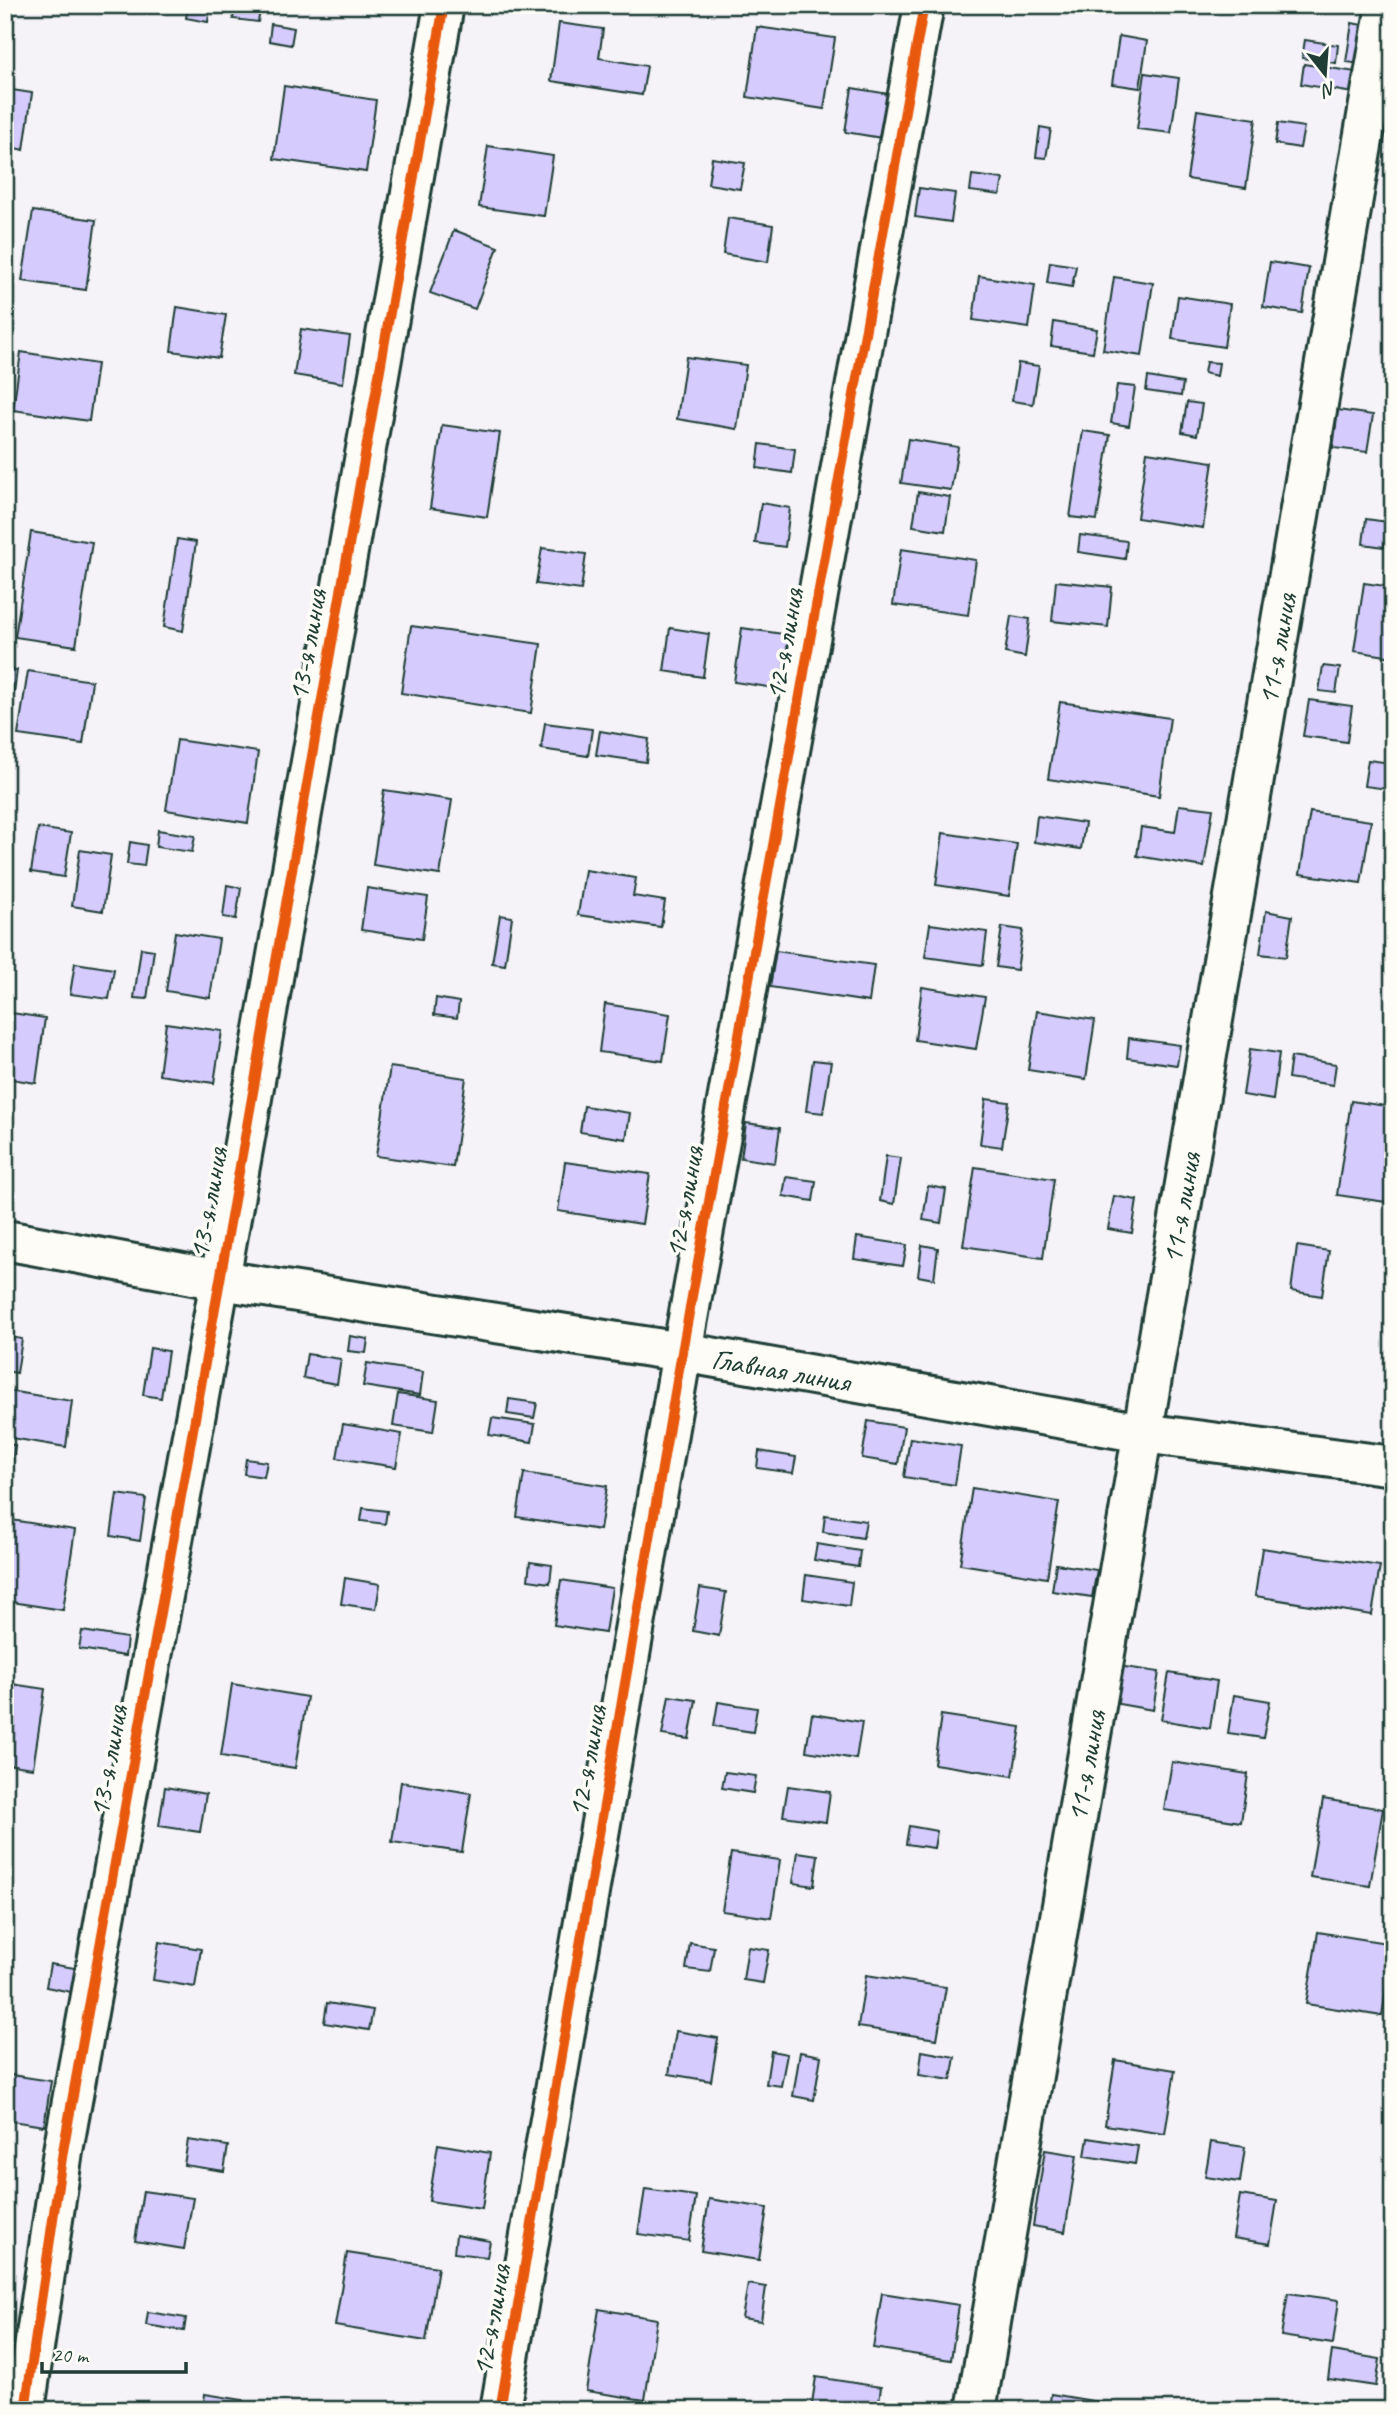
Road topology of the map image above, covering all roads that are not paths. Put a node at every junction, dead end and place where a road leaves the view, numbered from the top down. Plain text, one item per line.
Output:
1 (444, 5) edge
2 (923, 5) edge
3 (1387, 5) edge
4 (5, 1240) edge
5 (220, 1280) junction
6 (682, 1352) junction
7 (1143, 1433) junction
8 (1393, 1466) edge
9 (25, 2410) edge
10 (500, 2410) edge
11 (976, 2410) edge

1 - 5 street, 13-я линия
2 - 6 street, 12-я линия
3 - 7 street, 11-я линия
4 - 5 street, Главная линия
5 - 6 street, Главная линия
5 - 9 street, 13-я линия
6 - 7 street, Главная линия
6 - 10 street, 12-я линия
7 - 8 street, Главная линия
7 - 11 street, 11-я линия

